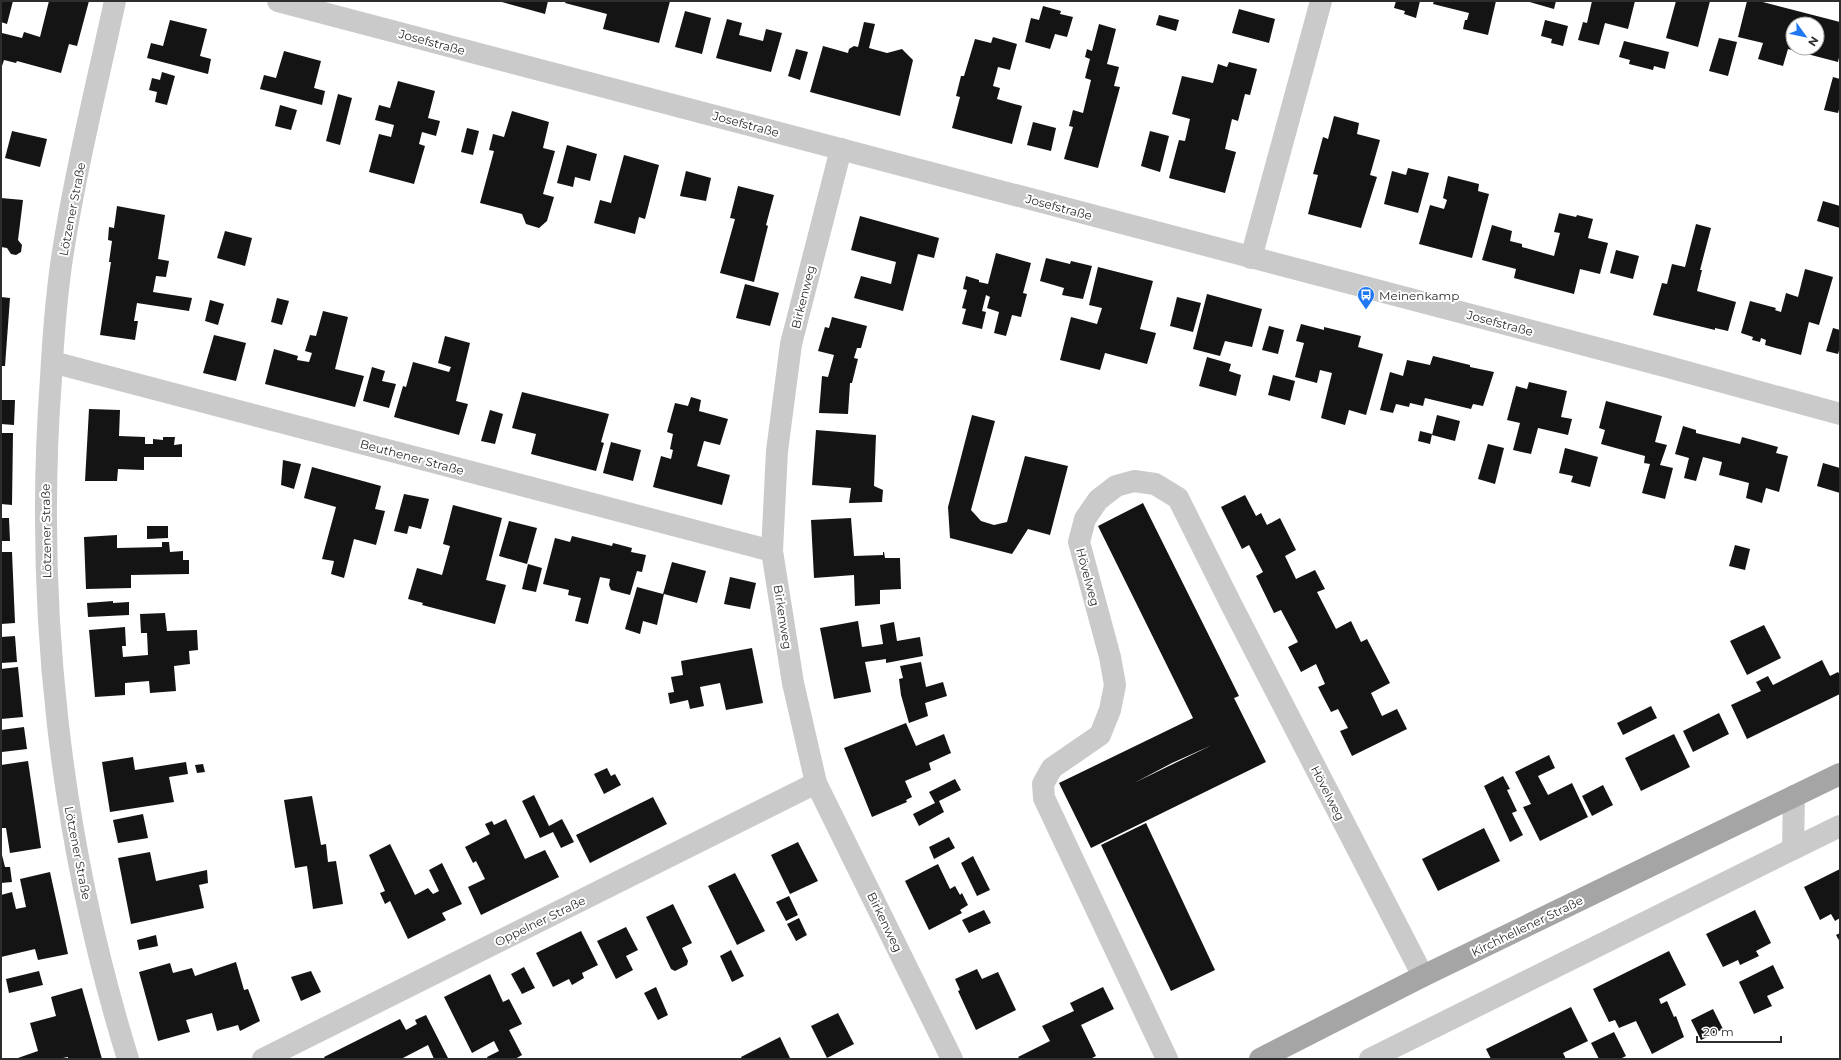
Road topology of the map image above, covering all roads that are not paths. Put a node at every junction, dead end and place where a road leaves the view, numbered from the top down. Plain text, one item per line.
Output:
1 (114, 1) edge
2 (278, 1) edge
3 (1321, 1) edge
4 (316, 6) edge
5 (841, 149) junction
6 (1251, 258) junction
7 (52, 362) junction
8 (1840, 414) edge
9 (772, 551) junction
10 (1840, 774) edge
11 (816, 783) junction
12 (1794, 796) junction
13 (1840, 826) edge
14 (1792, 849) junction
15 (1423, 976) junction
16 (128, 1059) edge
17 (263, 1059) edge
18 (952, 1059) edge
19 (1167, 1059) edge
20 (1260, 1059) edge
21 (1370, 1059) edge

1 - 7 street, Lötzener Straße
2 - 4 street, Josefstraße
3 - 6 street
4 - 5 street, Josefstraße
5 - 6 street, Josefstraße
5 - 9 street, Birkenweg
6 - 8 street, Josefstraße
7 - 9 street, Beuthener Straße
7 - 16 street, Lötzener Straße
9 - 11 street, Birkenweg
10 - 12 main road, Kirchhellener Straße
11 - 17 street, Oppelner Straße
11 - 18 street, Birkenweg
12 - 14 street
12 - 15 main road, Kirchhellener Straße
13 - 14 street
14 - 21 street
15 - 19 street, Hövelweg
15 - 20 main road, Kirchhellener Straße

